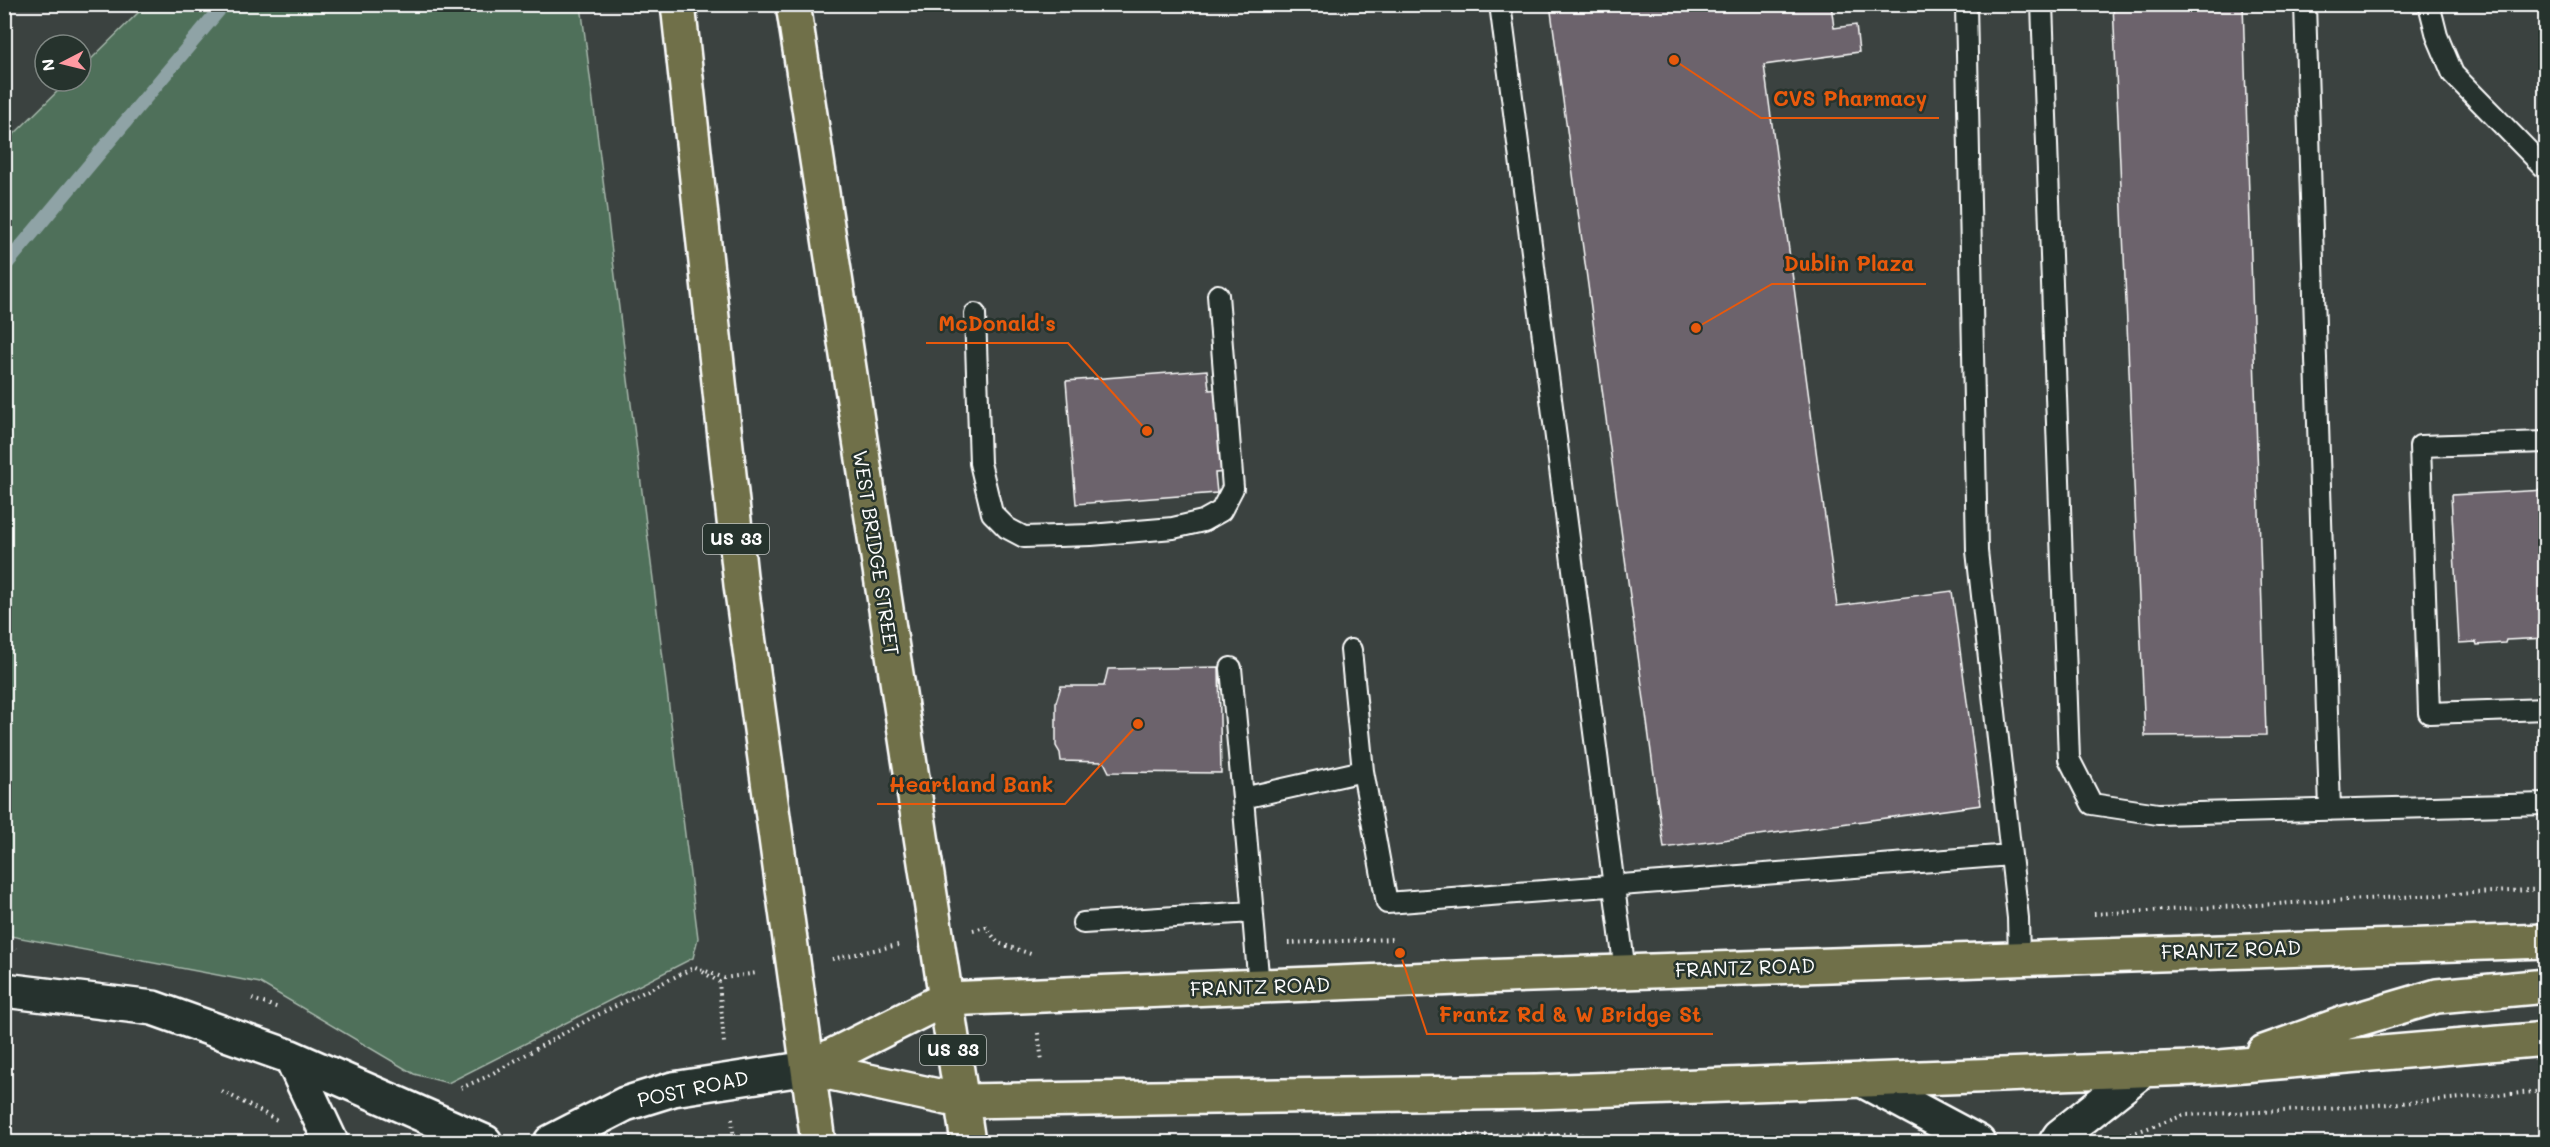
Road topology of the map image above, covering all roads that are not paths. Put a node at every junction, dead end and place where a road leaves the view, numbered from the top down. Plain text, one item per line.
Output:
1 (678, 4) edge
2 (793, 4) edge
3 (1500, 4) edge
4 (1966, 4) edge
5 (2042, 4) edge
6 (2305, 4) edge
7 (2429, 4) edge
8 (2546, 169) edge
9 (1218, 295) dead end
10 (975, 314) dead end
11 (2546, 442) edge
12 (1351, 650) dead end
13 (1231, 668) dead end
14 (2546, 709) edge
15 (1363, 771) junction
16 (1244, 798) junction
17 (2546, 804) edge
18 (2330, 810) junction
19 (2011, 855) junction
20 (1614, 885) junction
21 (1252, 912) junction
22 (1083, 923) dead end
23 (2546, 941) edge
24 (2019, 958) junction
25 (1625, 972) junction
26 (2546, 986) edge
27 (1259, 987) junction
28 (4, 990) edge
29 (945, 999) junction
30 (2546, 1040) edge
31 (291, 1057) junction
32 (2220, 1067) junction
33 (808, 1068) junction
34 (2143, 1070) junction
35 (1862, 1080) junction
36 (961, 1101) junction
37 (331, 1143) edge
38 (485, 1143) edge
39 (550, 1143) edge
40 (818, 1143) edge
41 (968, 1143) edge
42 (1978, 1143) edge
43 (2056, 1143) edge

1 - 33 main road, US 33
2 - 29 main road, WEST BRIDGE STREET / US 33
3 - 20 lane
4 - 19 lane
5 - 18 lane
6 - 18 lane
7 - 8 lane
9 - 10 lane
11 - 14 lane
12 - 15 lane
13 - 16 lane
15 - 16 lane
15 - 20 lane
16 - 21 lane
17 - 18 lane
19 - 20 lane
19 - 24 lane
20 - 25 lane
21 - 22 lane
21 - 27 lane
23 - 24 main road, FRANTZ ROAD
24 - 25 main road, FRANTZ ROAD
25 - 27 main road, FRANTZ ROAD
26 - 32 main road
27 - 29 main road, FRANTZ ROAD
28 - 31 street
29 - 33 main road
29 - 36 main road, WEST BRIDGE STREET / US 33
30 - 32 main road
31 - 37 street
31 - 38 street
32 - 34 main road
33 - 36 main road
33 - 39 street, POST ROAD
33 - 40 main road, US 33
34 - 35 main road
34 - 43 street
35 - 36 main road
35 - 42 street
36 - 41 main road, US 33

